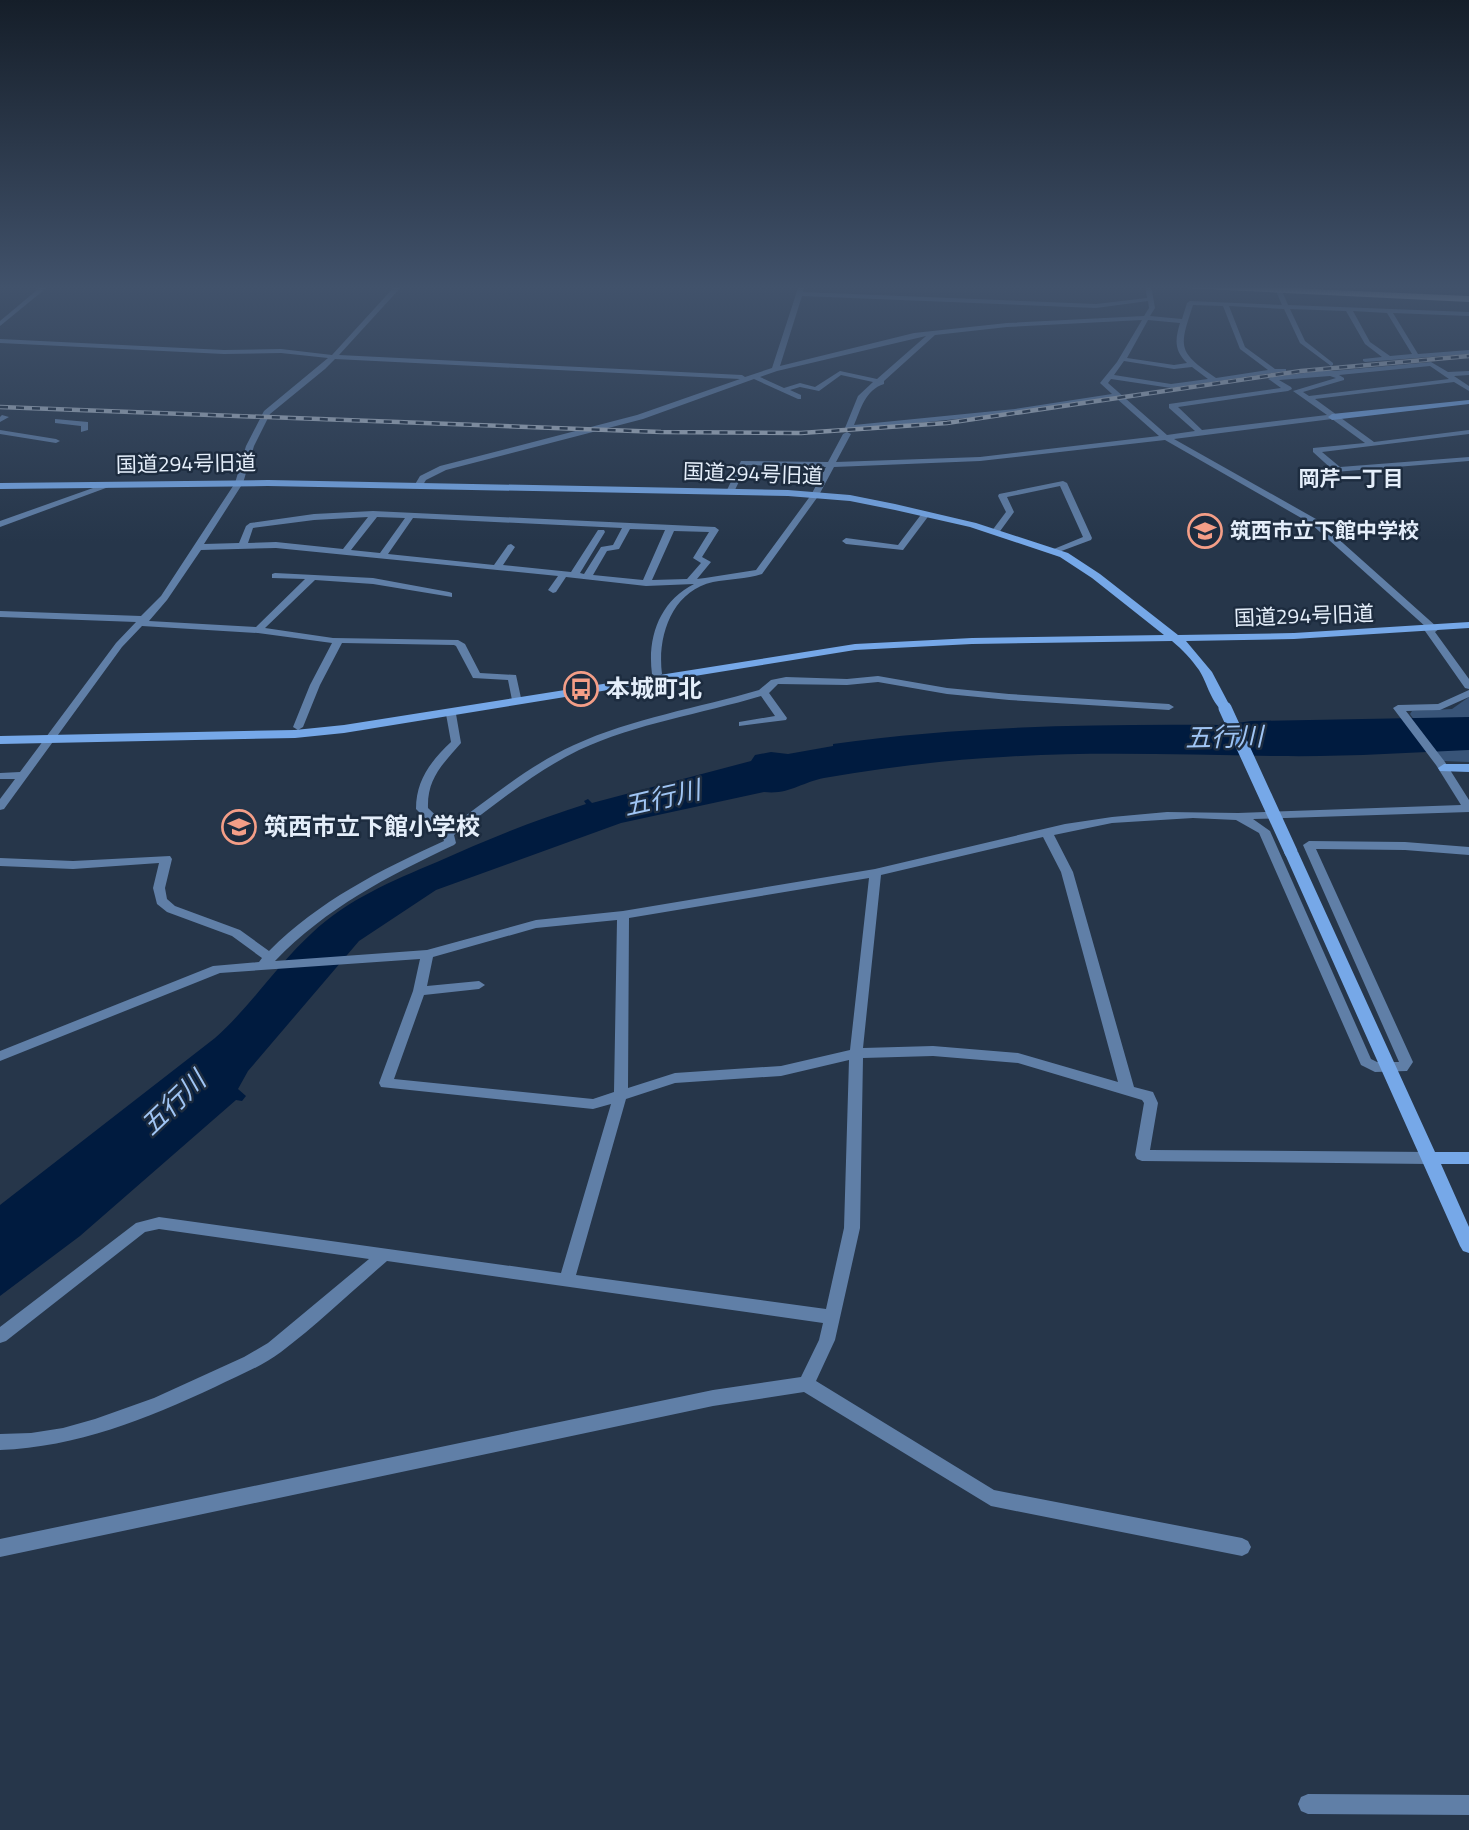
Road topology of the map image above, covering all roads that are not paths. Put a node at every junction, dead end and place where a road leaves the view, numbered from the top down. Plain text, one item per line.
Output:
1 (317, 370) edge
2 (613, 370) edge
3 (771, 370) edge
4 (893, 370) edge
5 (1114, 370) edge
6 (1200, 370) edge
7 (1284, 370) edge
8 (1317, 370) edge
9 (1333, 370) edge
10 (1441, 370) edge
11 (1273, 371) joint
12 (1469, 373) edge
13 (1447, 374) junction
14 (751, 377) junction
15 (1110, 377) junction
16 (1213, 379) junction
17 (1455, 380) junction
18 (881, 382) junction
19 (1288, 389) junction
20 (1469, 389) edge
21 (784, 390) junction
22 (1297, 391) junction
23 (1115, 396) junction
24 (798, 397) dead end
25 (1308, 398) junction
26 (1469, 401) edge
27 (1332, 417) junction
28 (84, 430) dead end
29 (1199, 431) junction
30 (0, 432) edge
31 (1469, 432) edge
32 (847, 434) dead end
33 (1162, 436) junction
34 (45, 439) junction
35 (56, 441) dead end
36 (1372, 445) junction
37 (1469, 459) edge
38 (829, 466) junction
39 (239, 483) junction
40 (110, 485) junction
41 (0, 486) edge
42 (418, 486) junction
43 (730, 492) junction
44 (815, 495) junction
45 (926, 514) junction
46 (373, 516) dead end
47 (410, 517) dead end
48 (0, 524) edge
49 (627, 526) junction
50 (671, 527) junction
51 (601, 532) dead end
52 (995, 532) junction
53 (846, 541) dead end
54 (243, 544) junction
55 (198, 547) junction
56 (511, 547) dead end
57 (1053, 551) junction
58 (345, 552) junction
59 (382, 556) junction
60 (497, 567) junction
61 (569, 571) junction
62 (275, 576) dead end
63 (313, 577) junction
64 (587, 577) junction
65 (689, 582) junction
66 (705, 582) junction
67 (646, 583) junction
68 (553, 590) dead end
69 (449, 595) dead end
70 (0, 614) edge
71 (142, 621) junction
72 (1469, 625) edge
73 (1431, 629) junction
74 (258, 630) junction
75 (335, 640) junction
76 (1179, 640) junction
77 (657, 674) dead end
78 (1469, 686) edge
79 (763, 692) junction
80 (1469, 693) edge
81 (516, 698) dead end
82 (1169, 707) dead end
83 (451, 714) junction
84 (743, 724) dead end
85 (298, 727) dead end
86 (50, 739) junction
87 (0, 740) edge
88 (1441, 764) junction
89 (1469, 768) edge
90 (22, 775) junction
91 (0, 776) edge
92 (0, 807) edge
93 (1469, 809) edge
94 (1239, 816) junction
95 (1264, 831) junction
96 (1047, 833) junction
97 (448, 834) junction
98 (1309, 845) junction
99 (1469, 851) edge
100 (0, 862) edge
101 (875, 873) junction
102 (623, 915) junction
103 (427, 954) junction
104 (267, 962) junction
105 (480, 985) dead end
106 (419, 991) junction
107 (856, 1054) junction
108 (0, 1056) edge
109 (1388, 1069) junction
110 (1126, 1088) junction
111 (621, 1094) junction
112 (1429, 1158) junction
113 (1469, 1158) edge
114 (1469, 1246) edge
115 (384, 1255) junction
116 (566, 1281) junction
117 (832, 1317) junction
118 (0, 1336) edge
119 (806, 1384) junction
120 (0, 1441) edge
121 (1242, 1547) dead end
122 (0, 1548) edge
123 (1308, 1804) dead end
124 (1469, 1805) edge

1 - 39 street
2 - 14 street
3 - 14 street
4 - 18 street
5 - 15 street
6 - 16 street
7 - 11 street
8 - 19 street
9 - 22 street
10 - 13 street
11 - 16 street
12 - 13 street
13 - 17 street
14 - 21 street
14 - 42 street
15 - 16 street
15 - 23 street
17 - 20 street
17 - 25 street
18 - 21 street
18 - 23 street
19 - 22 street
19 - 29 street
21 - 24 street
22 - 25 street
23 - 33 street
25 - 27 street
26 - 27 street
27 - 29 street
27 - 36 street
28 - 34 street
29 - 33 street
30 - 34 street
31 - 36 street
32 - 38 street
33 - 38 street
33 - 73 street
34 - 35 street
36 - 37 street
38 - 43 street
38 - 44 street
39 - 40 street, 国道294号旧道
39 - 42 street, 国道294号旧道
39 - 55 street
40 - 41 street, 国道294号旧道
40 - 48 street
42 - 43 street, 国道294号旧道
43 - 44 street, 国道294号旧道
44 - 45 street, 国道294号旧道
44 - 66 street
45 - 52 street, 国道294号旧道
45 - 53 street
46 - 58 street
47 - 59 street
49 - 50 street
49 - 54 street
49 - 64 street
50 - 65 street
50 - 67 street
51 - 61 street
52 - 57 street, 国道294号旧道
52 - 57 street
54 - 55 street
54 - 58 street
55 - 71 street
56 - 60 street
57 - 76 street, 国道294号旧道
58 - 59 street
59 - 60 street
60 - 61 street
61 - 64 street
61 - 68 street
62 - 63 street
63 - 69 street
63 - 74 street
64 - 67 street
65 - 66 street
65 - 67 street
66 - 77 street
70 - 71 street
71 - 74 street
71 - 86 street
72 - 73 street, 国道294号旧道
73 - 76 street, 国道294号旧道
73 - 78 street
74 - 75 street
75 - 81 street
75 - 85 street
76 - 83 street
76 - 109 street, bridge
79 - 82 street
79 - 84 street
79 - 97 street
80 - 88 street
83 - 86 street
83 - 97 street
86 - 87 street
86 - 90 street
88 - 89 street
88 - 93 street
90 - 91 street
90 - 92 street
93 - 94 street
94 - 95 street
94 - 96 street
95 - 98 street
95 - 109 street
96 - 101 street
96 - 110 street
97 - 104 street
98 - 99 street
98 - 109 street
100 - 104 street
101 - 102 street
101 - 107 street
102 - 103 street
102 - 111 street
103 - 104 street
103 - 106 street
104 - 108 street
105 - 106 street
106 - 111 street
107 - 110 street
107 - 111 street
107 - 117 street
109 - 112 street
110 - 112 street
111 - 116 street
112 - 113 street
112 - 114 street
115 - 116 street
115 - 118 street
115 - 120 street
116 - 117 street
117 - 119 street
119 - 121 street
119 - 122 street
123 - 124 street

